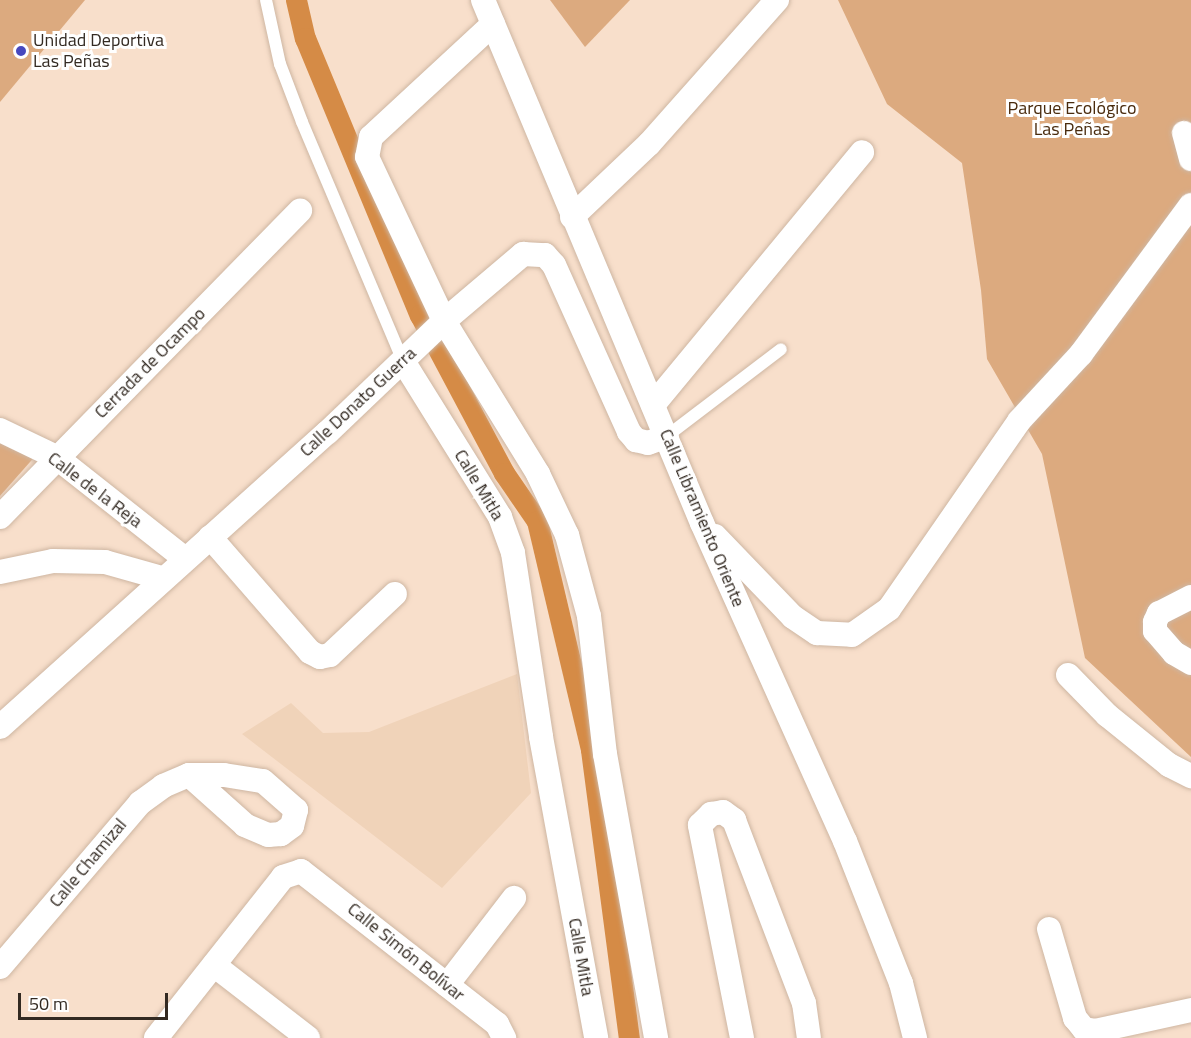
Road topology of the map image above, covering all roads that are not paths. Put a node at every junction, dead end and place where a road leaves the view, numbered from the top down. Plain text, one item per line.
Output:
1 (266, 0) edge
2 (483, 0) edge
3 (777, 0) edge
4 (493, 24) junction
5 (1184, 133) dead end
6 (862, 152) dead end
7 (1191, 159) edge
8 (1191, 205) edge
9 (300, 211) dead end
10 (572, 217) junction
11 (439, 327) junction
12 (781, 349) dead end
13 (409, 356) junction
14 (653, 405) junction
15 (0, 430) edge
16 (667, 436) junction
17 (56, 457) junction
18 (0, 517) edge
19 (702, 523) junction
20 (210, 537) junction
21 (185, 559) junction
22 (0, 572) edge
23 (162, 578) junction
24 (395, 594) dead end
25 (1191, 597) edge
26 (1191, 663) edge
27 (1068, 675) dead end
28 (0, 728) edge
29 (189, 775) dead end
30 (1191, 776) edge
31 (514, 898) dead end
32 (1049, 929) dead end
33 (214, 964) junction
34 (0, 967) edge
35 (447, 985) junction
36 (1191, 1010) edge
37 (156, 1038) edge
38 (308, 1038) edge
39 (504, 1038) edge
40 (596, 1038) edge
41 (656, 1038) edge
42 (742, 1038) edge
43 (810, 1038) edge
44 (915, 1038) edge

1 - 13 lane, Calle Mitla
2 - 4 street, Calle Libramiento Oriente
3 - 10 street
4 - 10 street, Calle Libramiento Oriente
4 - 11 street
5 - 7 street
6 - 14 street
8 - 19 street
9 - 17 street, Cerrada de Ocampo
10 - 14 street, Calle Libramiento Oriente
11 - 13 street, Calle Donato Guerra
11 - 16 street, Calle Donato Guerra
11 - 41 street
12 - 16 lane
13 - 20 street, Calle Donato Guerra
13 - 40 street, Calle Mitla
14 - 16 street, Calle Libramiento Oriente
15 - 17 street, Calle de la Reja
16 - 19 street, Calle Libramiento Oriente
17 - 18 street, Cerrada de Ocampo
17 - 21 street, Calle de la Reja
19 - 44 street, Calle Libramiento Oriente
20 - 21 street, Calle Donato Guerra
20 - 24 street
21 - 23 street, Calle Donato Guerra
22 - 23 street
23 - 28 street, Calle Donato Guerra
25 - 26 street
27 - 30 street
29 - 34 street, Calle Chamizal
31 - 35 street
32 - 36 street
33 - 35 street, Calle Simón Bolívar
33 - 37 street
33 - 38 street
35 - 39 street, Calle Simón Bolívar
42 - 43 street

